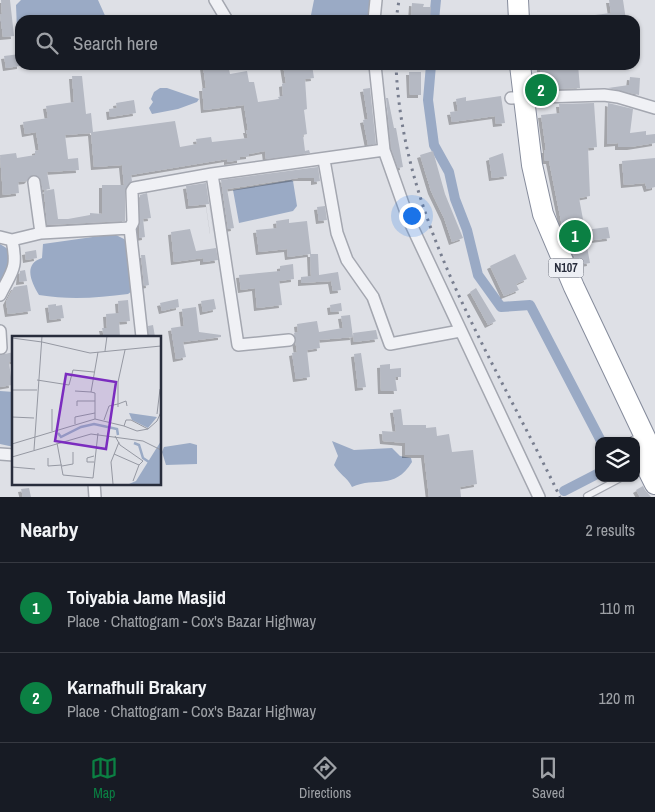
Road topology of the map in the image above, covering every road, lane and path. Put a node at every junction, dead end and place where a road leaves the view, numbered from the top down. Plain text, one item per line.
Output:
1 (215, 0) edge
2 (376, 0) edge
3 (508, 0) edge
4 (518, 0) edge
5 (223, 15) edge
6 (374, 15) edge
7 (508, 15) edge
8 (519, 15) edge
9 (376, 70) edge
10 (510, 70) edge
11 (520, 70) edge
12 (518, 98) junction
13 (655, 108) edge
14 (384, 150) junction
15 (324, 160) junction
16 (212, 174) junction
17 (34, 182) dead end
18 (130, 228) junction
19 (41, 232) junction
20 (0, 238) edge
21 (12, 240) junction
22 (0, 295) edge
23 (0, 332) edge
24 (460, 332) junction
25 (142, 336) edge
26 (289, 340) dead end
27 (1, 348) edge
28 (632, 437) edge
29 (640, 452) edge
30 (647, 463) edge
31 (613, 482) edge
32 (94, 484) edge
33 (655, 484) edge
34 (587, 496) edge
35 (95, 497) edge
36 (539, 497) edge

1 - 5 street
2 - 6 street
3 - 7 highway
4 - 8 highway
9 - 14 street
10 - 12 highway, N107
11 - 12 highway, N107
12 - 13 street
12 - 28 highway, N107
12 - 30 highway, N107
14 - 15 street
14 - 24 street
15 - 16 street
15 - 24 street
16 - 18 street
16 - 26 street
17 - 19 street
18 - 19 street
18 - 25 street
19 - 21 street
20 - 21 street
21 - 22 street
23 - 27 street
24 - 36 street
29 - 30 highway, N107
30 - 33 highway, N107
31 - 34 lane
32 - 35 street

